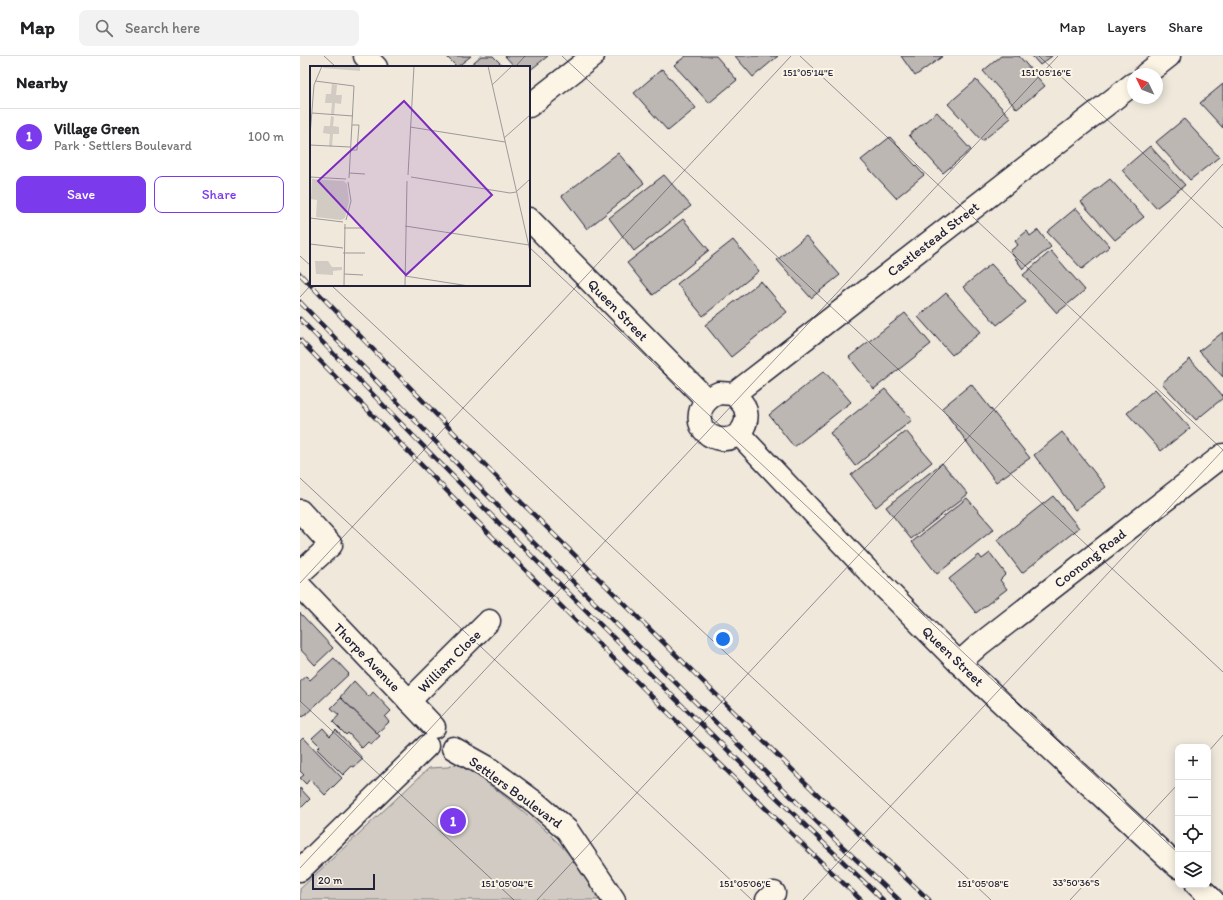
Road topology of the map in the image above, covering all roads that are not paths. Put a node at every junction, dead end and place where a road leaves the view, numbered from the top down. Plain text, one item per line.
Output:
1 (365, 56) edge
2 (593, 56) edge
3 (1169, 56) edge
4 (375, 66) edge
5 (1154, 68) edge
6 (1127, 89) edge
7 (530, 105) edge
8 (530, 220) edge
9 (734, 394) junction
10 (707, 400) junction
11 (739, 434) junction
12 (1223, 455) edge
13 (300, 511) edge
14 (300, 574) edge
15 (300, 586) edge
16 (490, 621) dead end
17 (959, 663) junction
18 (409, 700) junction
19 (430, 736) junction
20 (1175, 864) edge
21 (300, 870) edge
22 (1200, 888) edge
23 (614, 900) edge
24 (1213, 900) edge

1 - 4 street
2 - 7 street
3 - 5 street
6 - 9 street, Castlestead Street
8 - 10 street, Queen Street
9 - 10 street
9 - 11 street
10 - 11 street
11 - 17 street, Queen Street
12 - 17 street, Coonong Road
13 - 14 street
15 - 18 street, Thorpe Avenue
16 - 18 street, William Close
17 - 20 street, Queen Street
18 - 19 street, Thorpe Avenue
19 - 21 street
19 - 23 street, Settlers Boulevard
22 - 24 street

